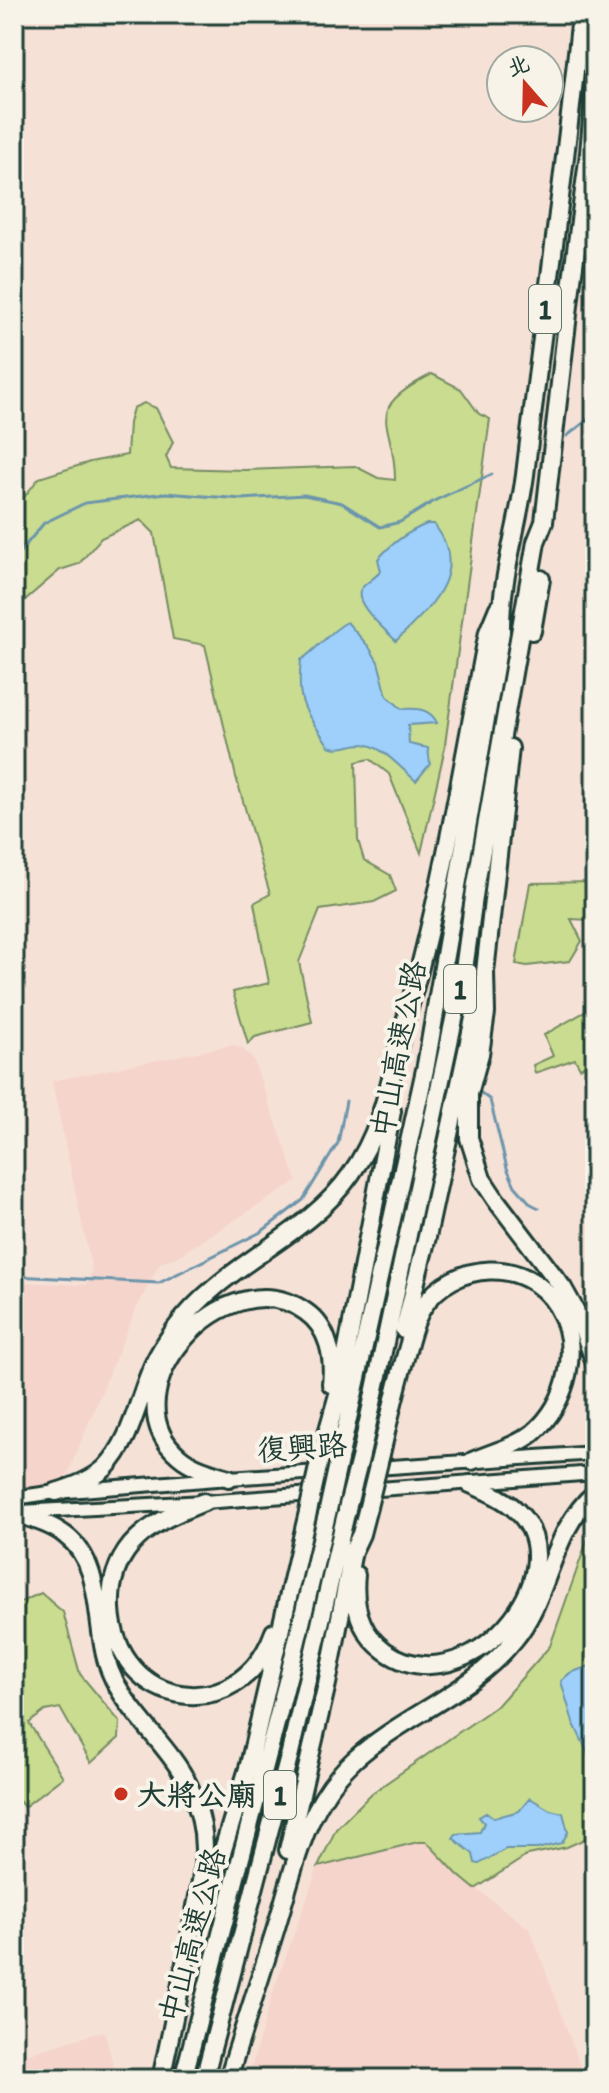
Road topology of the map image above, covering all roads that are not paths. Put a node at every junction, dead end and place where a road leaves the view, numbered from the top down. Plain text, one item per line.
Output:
1 (581, 14) edge
2 (595, 86) edge
3 (544, 522) junction
4 (501, 603) junction
5 (485, 972) junction
6 (412, 1001) junction
7 (595, 1363) edge
8 (401, 1367) junction
9 (327, 1429) junction
10 (595, 1453) edge
11 (472, 1461) junction
12 (595, 1473) edge
13 (229, 1478) junction
14 (470, 1484) junction
15 (56, 1492) junction
16 (595, 1493) edge
17 (204, 1502) junction
18 (14, 1508) edge
19 (361, 1534) junction
20 (285, 1609) junction
21 (264, 1961) junction
22 (185, 1968) junction
23 (161, 2079) edge
24 (183, 2079) edge
25 (204, 2079) edge
26 (228, 2079) edge

1 - 4 highway, 中山高速公路 / 1
2 - 3 highway, 中山高速公路 / 1
3 - 5 highway
3 - 25 highway, 中山高速公路 / 1, bridge
4 - 6 highway
4 - 24 highway, 中山高速公路 / 1, bridge
5 - 7 highway
5 - 8 highway
6 - 9 highway
6 - 15 highway
8 - 11 highway
8 - 19 highway, bridge
9 - 13 highway
9 - 20 highway, bridge
10 - 11 main road, 復興路
11 - 13 main road, 復興路
12 - 14 main road, 復興路
13 - 15 main road, 復興路
14 - 17 main road, 復興路
14 - 19 highway
15 - 18 main road, 復興路
16 - 21 highway
17 - 18 main road, 復興路
17 - 20 highway
18 - 22 highway
19 - 21 highway
20 - 22 highway
21 - 26 highway
22 - 23 highway

